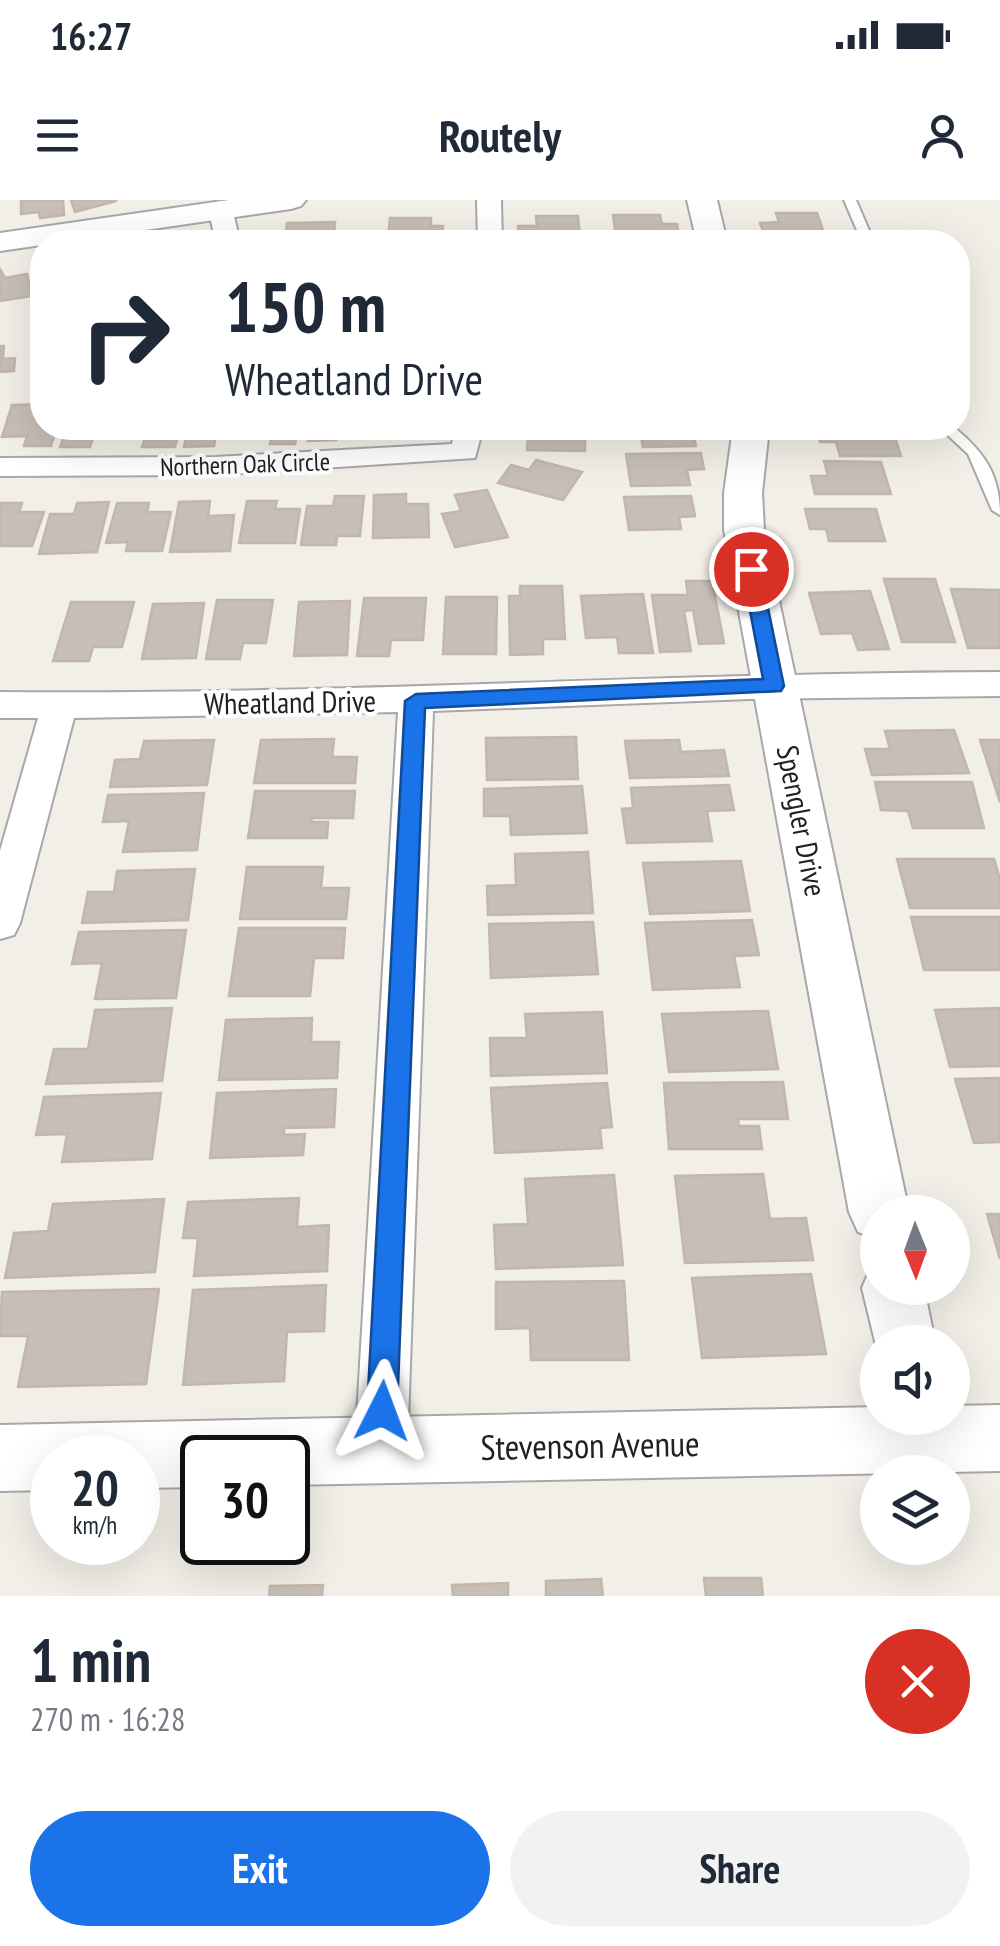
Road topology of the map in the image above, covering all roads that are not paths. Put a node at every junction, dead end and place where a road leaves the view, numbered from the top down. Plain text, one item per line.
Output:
1 (291, 200) edge
2 (489, 200) edge
3 (702, 200) edge
4 (850, 200) edge
5 (220, 208) junction
6 (78, 230) edge
7 (225, 230) edge
8 (490, 230) edge
9 (709, 230) edge
10 (863, 230) edge
11 (30, 237) edge
12 (0, 242) edge
13 (468, 440) edge
14 (750, 440) edge
15 (961, 440) edge
16 (0, 467) edge
17 (1000, 510) edge
18 (1000, 684) edge
19 (774, 686) junction
20 (416, 701) junction
21 (0, 705) edge
22 (59, 706) junction
23 (0, 923) edge
24 (875, 1195) edge
25 (860, 1431) edge
26 (970, 1434) edge
27 (1000, 1438) edge
28 (380, 1450) junction
29 (0, 1458) edge

1 - 5 street
2 - 8 street
3 - 9 street
4 - 10 lane
5 - 6 street
5 - 7 street
11 - 12 street
13 - 16 street, Northern Oak Circle
14 - 19 street, Spengler Drive
15 - 17 lane
18 - 19 street, Wheatland Drive
19 - 20 street, Wheatland Drive
19 - 24 street, Spengler Drive
20 - 22 street, Wheatland Drive
20 - 28 street
21 - 22 street, Wheatland Drive
22 - 23 street
25 - 28 street, Stevenson Avenue
26 - 27 street, Stevenson Avenue
28 - 29 street, Stevenson Avenue

